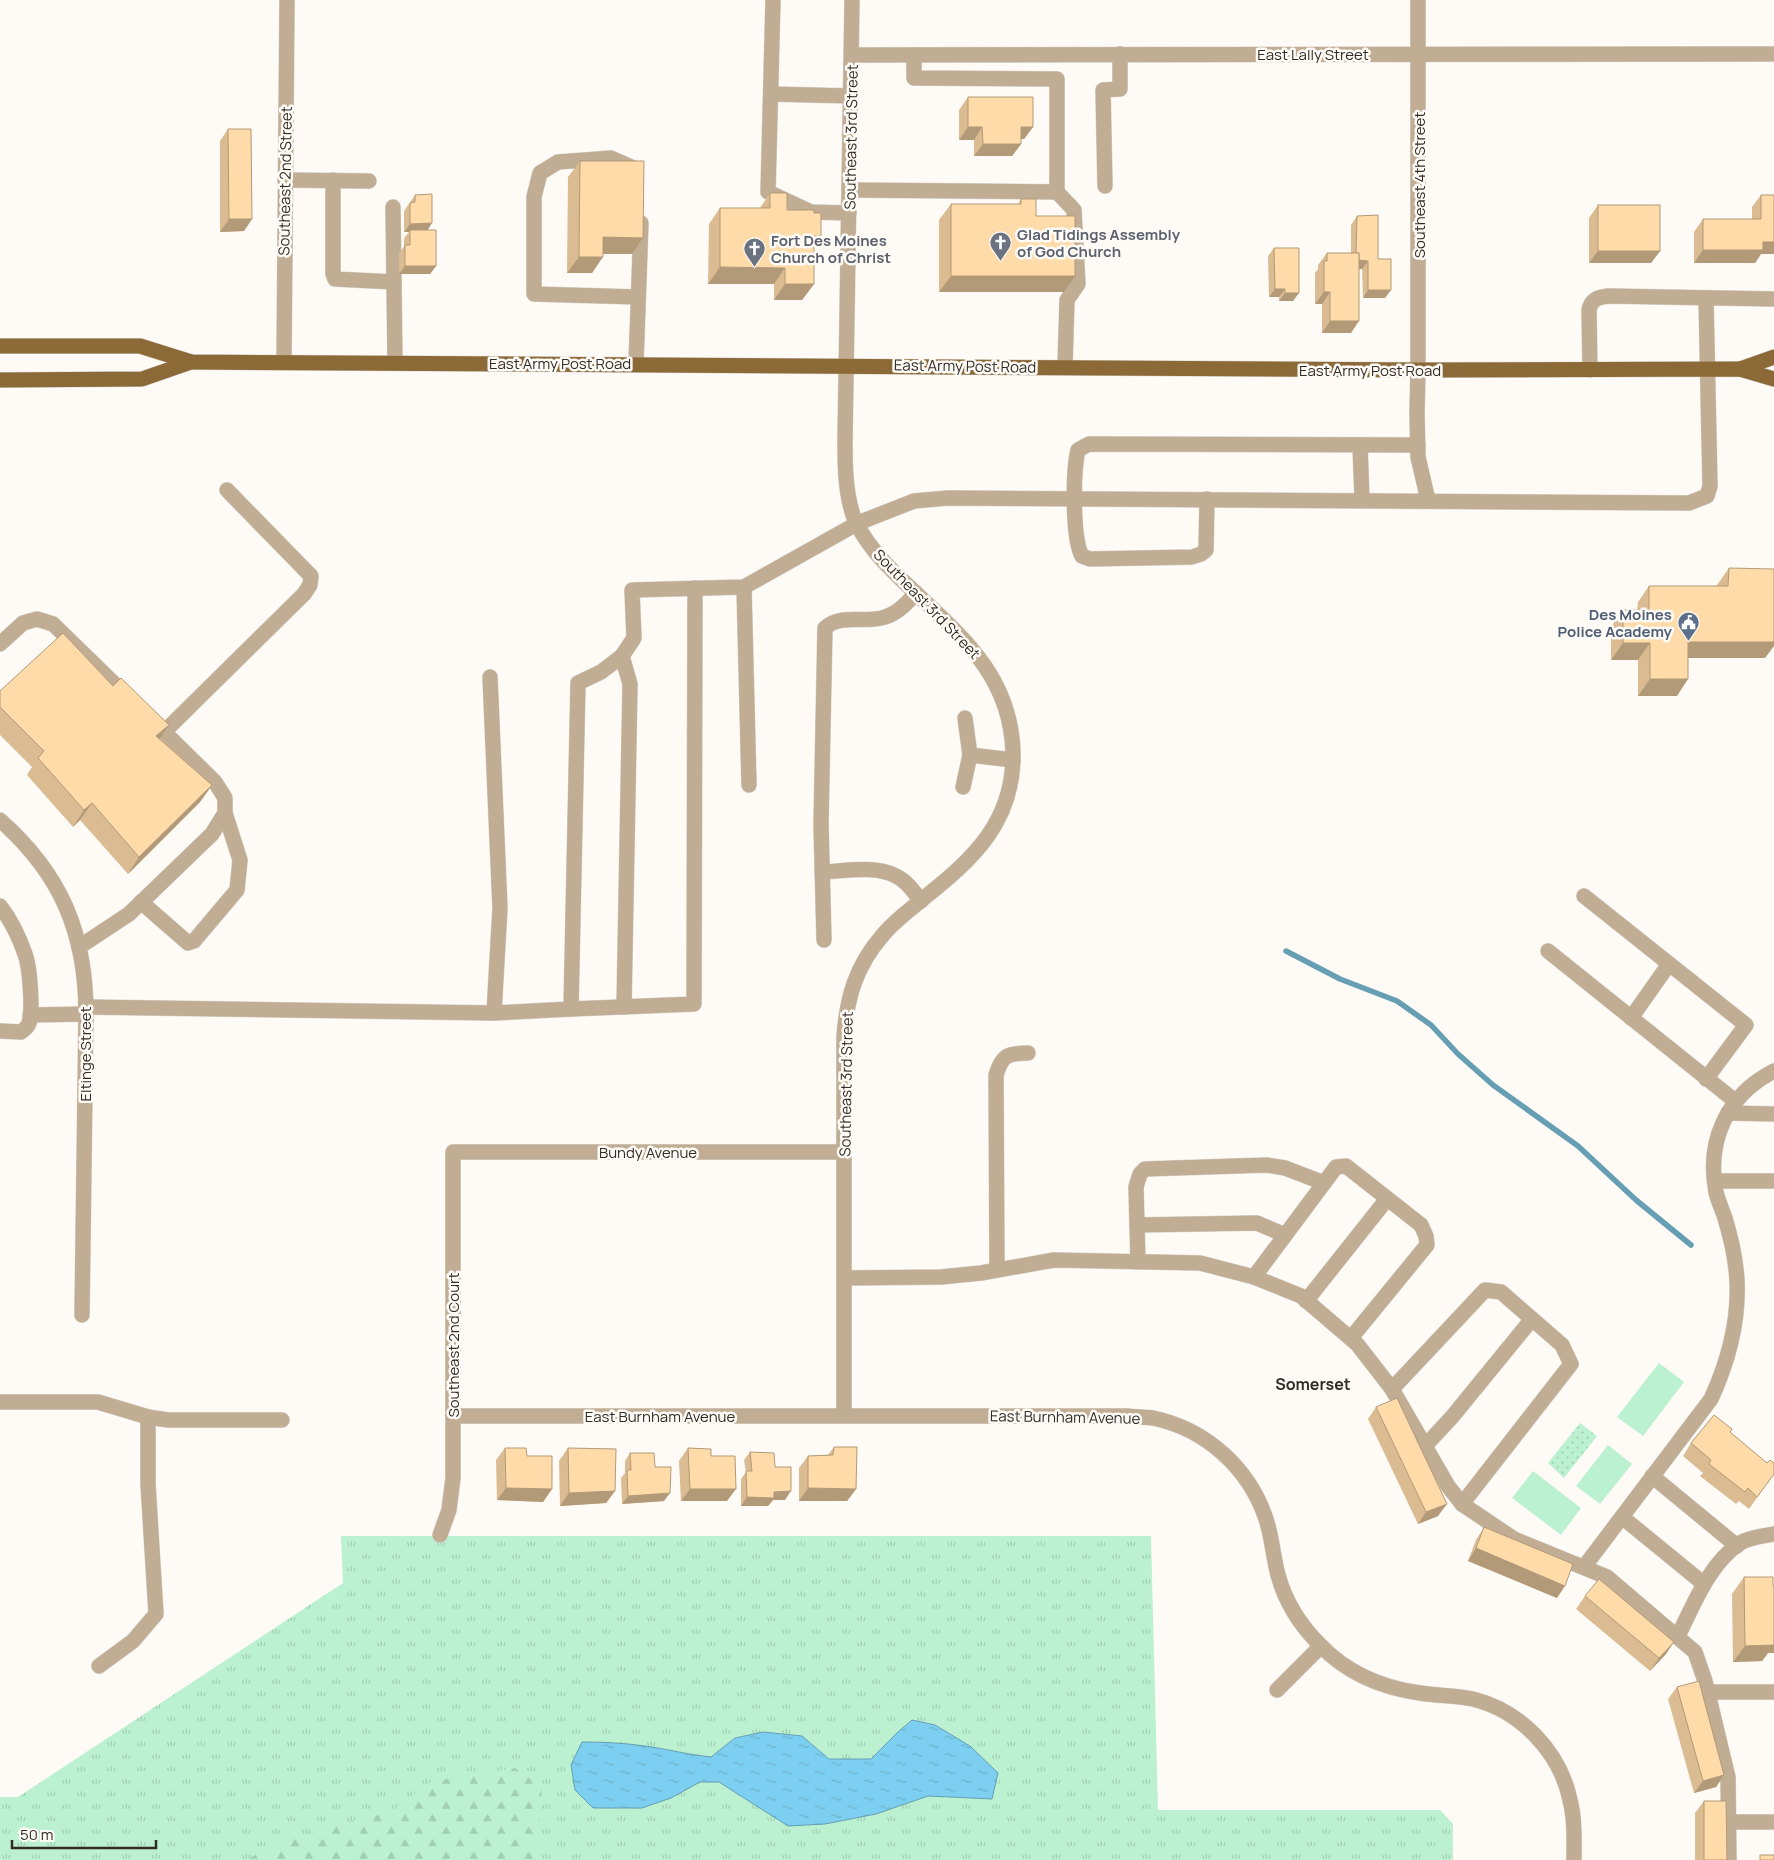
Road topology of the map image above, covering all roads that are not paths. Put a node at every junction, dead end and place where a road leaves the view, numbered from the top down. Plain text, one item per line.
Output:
1 (287, 0) edge
2 (773, 0) edge
3 (852, 0) edge
4 (1418, 0) edge
5 (852, 54) junction
6 (914, 54) junction
7 (1120, 54) junction
8 (1418, 54) junction
9 (1774, 54) edge
10 (771, 94) junction
11 (851, 96) junction
12 (285, 180) junction
13 (332, 180) junction
14 (369, 181) dead end
15 (643, 181) edge
16 (1105, 186) dead end
17 (850, 190) junction
18 (1057, 192) junction
19 (393, 207) dead end
20 (641, 210) edge
21 (849, 213) junction
22 (394, 282) junction
23 (637, 297) junction
24 (1706, 298) junction
25 (1774, 299) edge
26 (0, 346) edge
27 (1774, 357) edge
28 (284, 361) junction
29 (191, 362) junction
30 (395, 362) junction
31 (636, 364) junction
32 (846, 365) junction
33 (1065, 367) junction
34 (1740, 369) junction
35 (1418, 370) junction
36 (1590, 370) junction
37 (1708, 370) junction
38 (1774, 379) edge
39 (0, 380) edge
40 (1360, 445) junction
41 (1418, 445) junction
42 (227, 490) dead end
43 (1075, 499) junction
44 (1207, 499) junction
45 (1362, 500) junction
46 (1428, 500) junction
47 (858, 523) junction
48 (744, 587) junction
49 (695, 588) junction
50 (916, 593) junction
51 (0, 644) edge
52 (622, 656) junction
53 (490, 677) dead end
54 (965, 718) dead end
55 (164, 732) junction
56 (970, 756) junction
57 (1013, 760) junction
58 (749, 785) dead end
59 (963, 787) dead end
60 (225, 813) junction
61 (0, 820) edge
62 (822, 872) junction
63 (1584, 896) dead end
64 (921, 901) junction
65 (141, 902) junction
66 (0, 906) edge
67 (824, 940) dead end
68 (80, 947) junction
69 (1548, 951) dead end
70 (1669, 964) junction
71 (624, 1007) junction
72 (571, 1008) junction
73 (86, 1010) junction
74 (494, 1013) junction
75 (30, 1015) junction
76 (1631, 1018) junction
77 (0, 1031) edge
78 (1028, 1053) dead end
79 (1774, 1071) edge
80 (1706, 1079) junction
81 (1731, 1107) junction
82 (1774, 1114) edge
83 (453, 1152) joint
84 (844, 1152) junction
85 (1715, 1180) junction
86 (1774, 1181) edge
87 (1324, 1183) junction
88 (1387, 1199) junction
89 (1137, 1225) junction
90 (1285, 1235) junction
91 (1138, 1262) junction
92 (997, 1270) junction
93 (1254, 1277) junction
94 (844, 1278) junction
95 (1306, 1301) junction
96 (82, 1315) dead end
97 (1532, 1319) junction
98 (1351, 1338) junction
99 (1392, 1389) junction
100 (0, 1402) edge
101 (453, 1416) junction
102 (844, 1416) junction
103 (148, 1417) junction
104 (282, 1420) dead end
105 (1425, 1446) junction
106 (1652, 1476) junction
107 (1462, 1504) junction
108 (1622, 1517) junction
109 (1774, 1534) edge
110 (440, 1535) dead end
111 (1737, 1546) junction
112 (1584, 1566) junction
113 (1704, 1584) junction
114 (1678, 1636) junction
115 (1320, 1646) junction
116 (98, 1666) dead end
117 (1277, 1690) dead end
118 (1707, 1692) junction
119 (1774, 1692) edge
120 (1728, 1822) junction
121 (1774, 1822) edge
122 (1574, 1860) edge
123 (1728, 1860) edge

1 - 12 street, Southeast 2nd Street
2 - 10 street
3 - 5 street, Southeast 3rd Street
4 - 8 street, Southeast 4th Street
5 - 6 street, East Lally Street
5 - 11 street, Southeast 3rd Street
6 - 7 street, East Lally Street
6 - 18 street
7 - 8 street, East Lally Street
7 - 16 street
8 - 9 street, East Lally Street
8 - 35 street, Southeast 4th Street
10 - 11 street
10 - 21 street
11 - 17 street, Southeast 3rd Street
12 - 13 street
12 - 28 street, Southeast 2nd Street
13 - 14 street
13 - 22 street
15 - 23 street
17 - 18 street
17 - 21 street, Southeast 3rd Street
18 - 33 street
19 - 22 street
20 - 23 street
21 - 32 street, Southeast 3rd Street
22 - 30 street
23 - 31 street
24 - 25 street
24 - 36 street
24 - 37 street
26 - 29 main road, East Army Post Road
27 - 34 main road, East Army Post Road
28 - 29 main road, East Army Post Road
28 - 30 main road, East Army Post Road
29 - 39 main road, East Army Post Road
30 - 31 main road, East Army Post Road
31 - 32 main road, East Army Post Road
32 - 33 main road, East Army Post Road
32 - 47 street, Southeast 3rd Street
33 - 35 main road, East Army Post Road
34 - 37 main road, East Army Post Road
34 - 38 main road, East Army Post Road
35 - 36 main road, East Army Post Road
35 - 41 street, Southeast 4th Street
36 - 37 main road, East Army Post Road
37 - 46 street
40 - 41 street
40 - 43 street
40 - 45 street
41 - 46 street, Southeast 4th Street
42 - 55 street
43 - 44 street
43 - 44 street
43 - 47 street
44 - 45 street
45 - 46 street
47 - 48 street
47 - 50 street, Southeast 3rd Street
48 - 49 street
48 - 58 street
49 - 52 street
49 - 71 street
50 - 57 street, Southeast 3rd Street
50 - 62 street
51 - 55 street
52 - 71 street
52 - 72 street
53 - 74 street
54 - 56 street
55 - 60 street
56 - 57 street
56 - 59 street
57 - 64 street, Southeast 3rd Street
60 - 65 street
60 - 65 street
61 - 68 street, Eltinge Street
62 - 64 street
62 - 67 street
63 - 70 street
64 - 84 street, Southeast 3rd Street
65 - 68 street
66 - 75 street
68 - 73 street, Eltinge Street
69 - 76 street
70 - 76 street
70 - 80 street
71 - 72 street
72 - 74 street
73 - 74 street
73 - 75 street
73 - 96 street, Eltinge Street
75 - 77 street
76 - 80 street
78 - 92 street
79 - 81 street
80 - 81 street
81 - 82 street
81 - 85 street
83 - 84 street, Bundy Avenue
83 - 101 street, Southeast 2nd Court
84 - 94 street, Southeast 3rd Street
85 - 86 street
85 - 106 street
87 - 88 street
87 - 89 street
87 - 90 street
88 - 95 street
88 - 98 street
89 - 90 street
89 - 91 street
90 - 93 street
91 - 92 street
91 - 93 street
92 - 94 street
93 - 95 street
94 - 102 street, Southeast 3rd Street
95 - 98 street
97 - 99 street
97 - 105 street
97 - 107 street
98 - 99 street
99 - 105 street
100 - 103 street
101 - 102 street, East Burnham Avenue
101 - 110 street, Southeast 2nd Court
102 - 115 street, East Burnham Avenue
103 - 104 street
103 - 116 street
105 - 107 street
106 - 108 street
106 - 111 street
107 - 112 street
108 - 112 street
108 - 113 street
109 - 111 street
111 - 113 street
112 - 114 street
113 - 114 street
114 - 118 street
115 - 117 street
115 - 122 street, East Burnham Avenue
118 - 119 street
118 - 120 street
120 - 121 street
120 - 123 street

